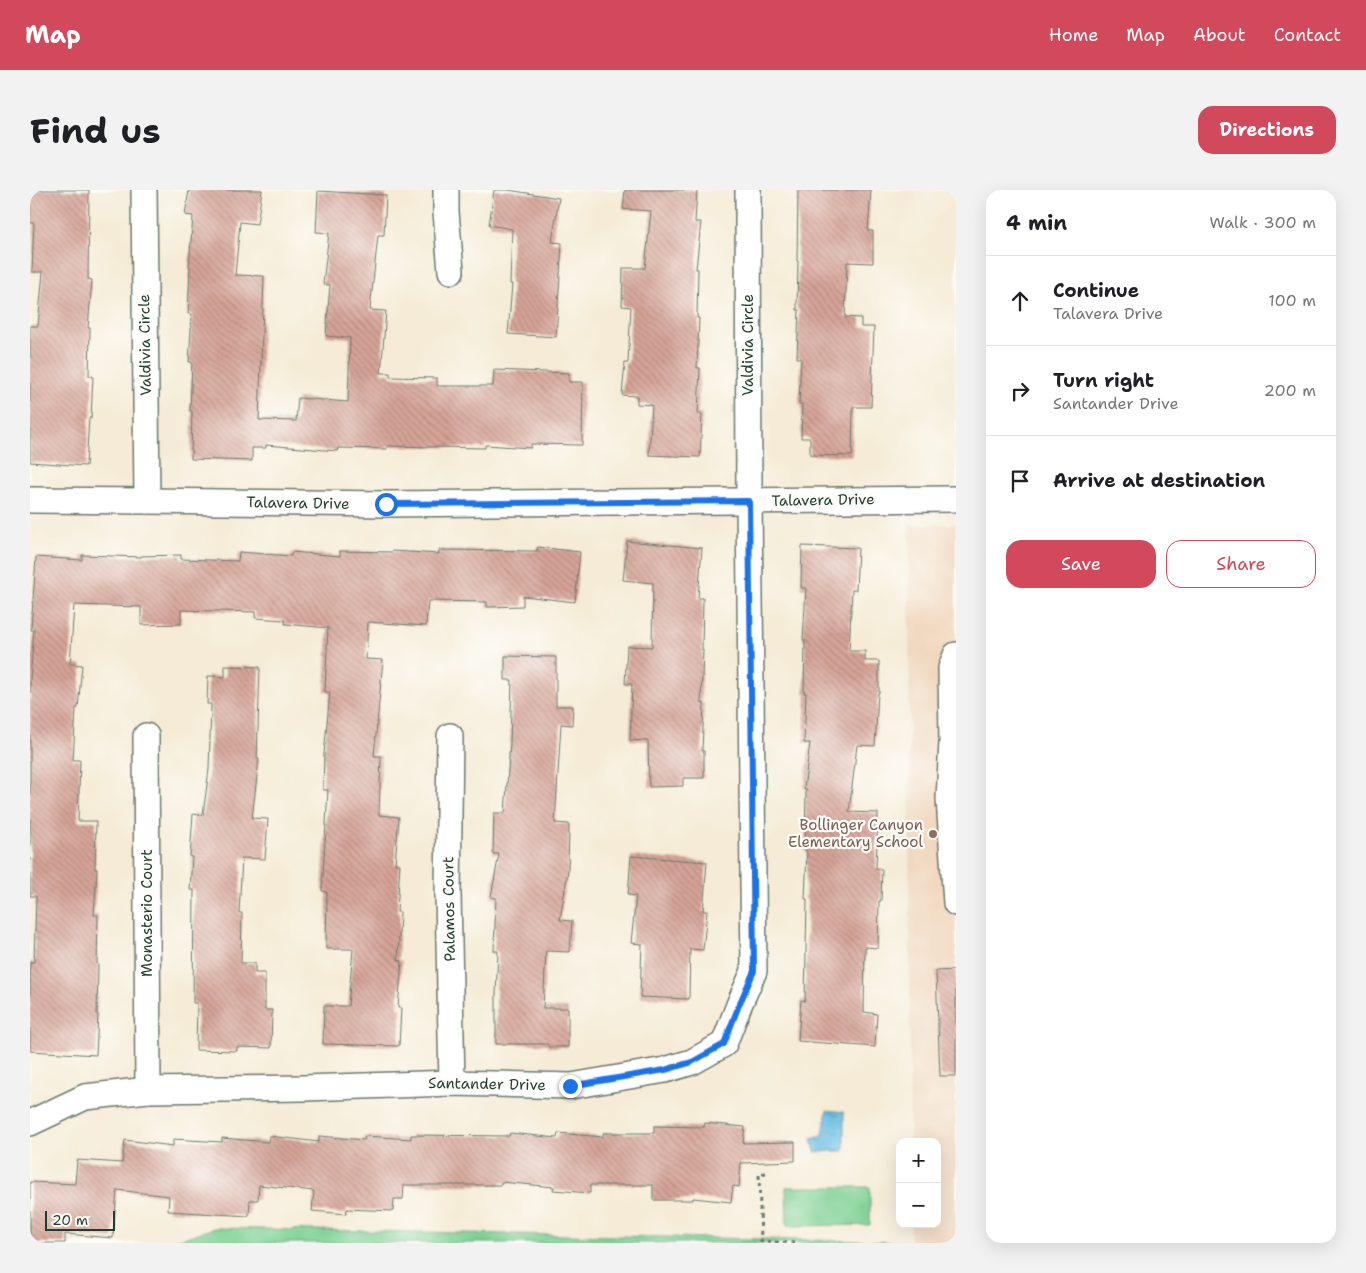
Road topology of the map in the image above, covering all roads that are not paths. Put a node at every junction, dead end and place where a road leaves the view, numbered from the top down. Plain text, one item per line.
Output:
1 (144, 190) edge
2 (446, 190) edge
3 (748, 190) edge
4 (451, 271) dead end
5 (956, 499) edge
6 (30, 500) edge
7 (147, 500) junction
8 (749, 501) junction
9 (956, 655) edge
10 (146, 736) dead end
11 (450, 736) dead end
12 (956, 903) edge
13 (452, 1082) junction
14 (148, 1090) junction
15 (30, 1123) edge

1 - 7 street, Valdivia Circle
2 - 4 street
3 - 8 street, Valdivia Circle
5 - 8 street, Talavera Drive
6 - 7 street, Talavera Drive
7 - 8 street, Talavera Drive
8 - 13 street, Santander Drive
9 - 12 street
10 - 14 street, Monasterio Court
11 - 13 street, Palamos Court
13 - 14 street, Santander Drive
14 - 15 street, Santander Drive

